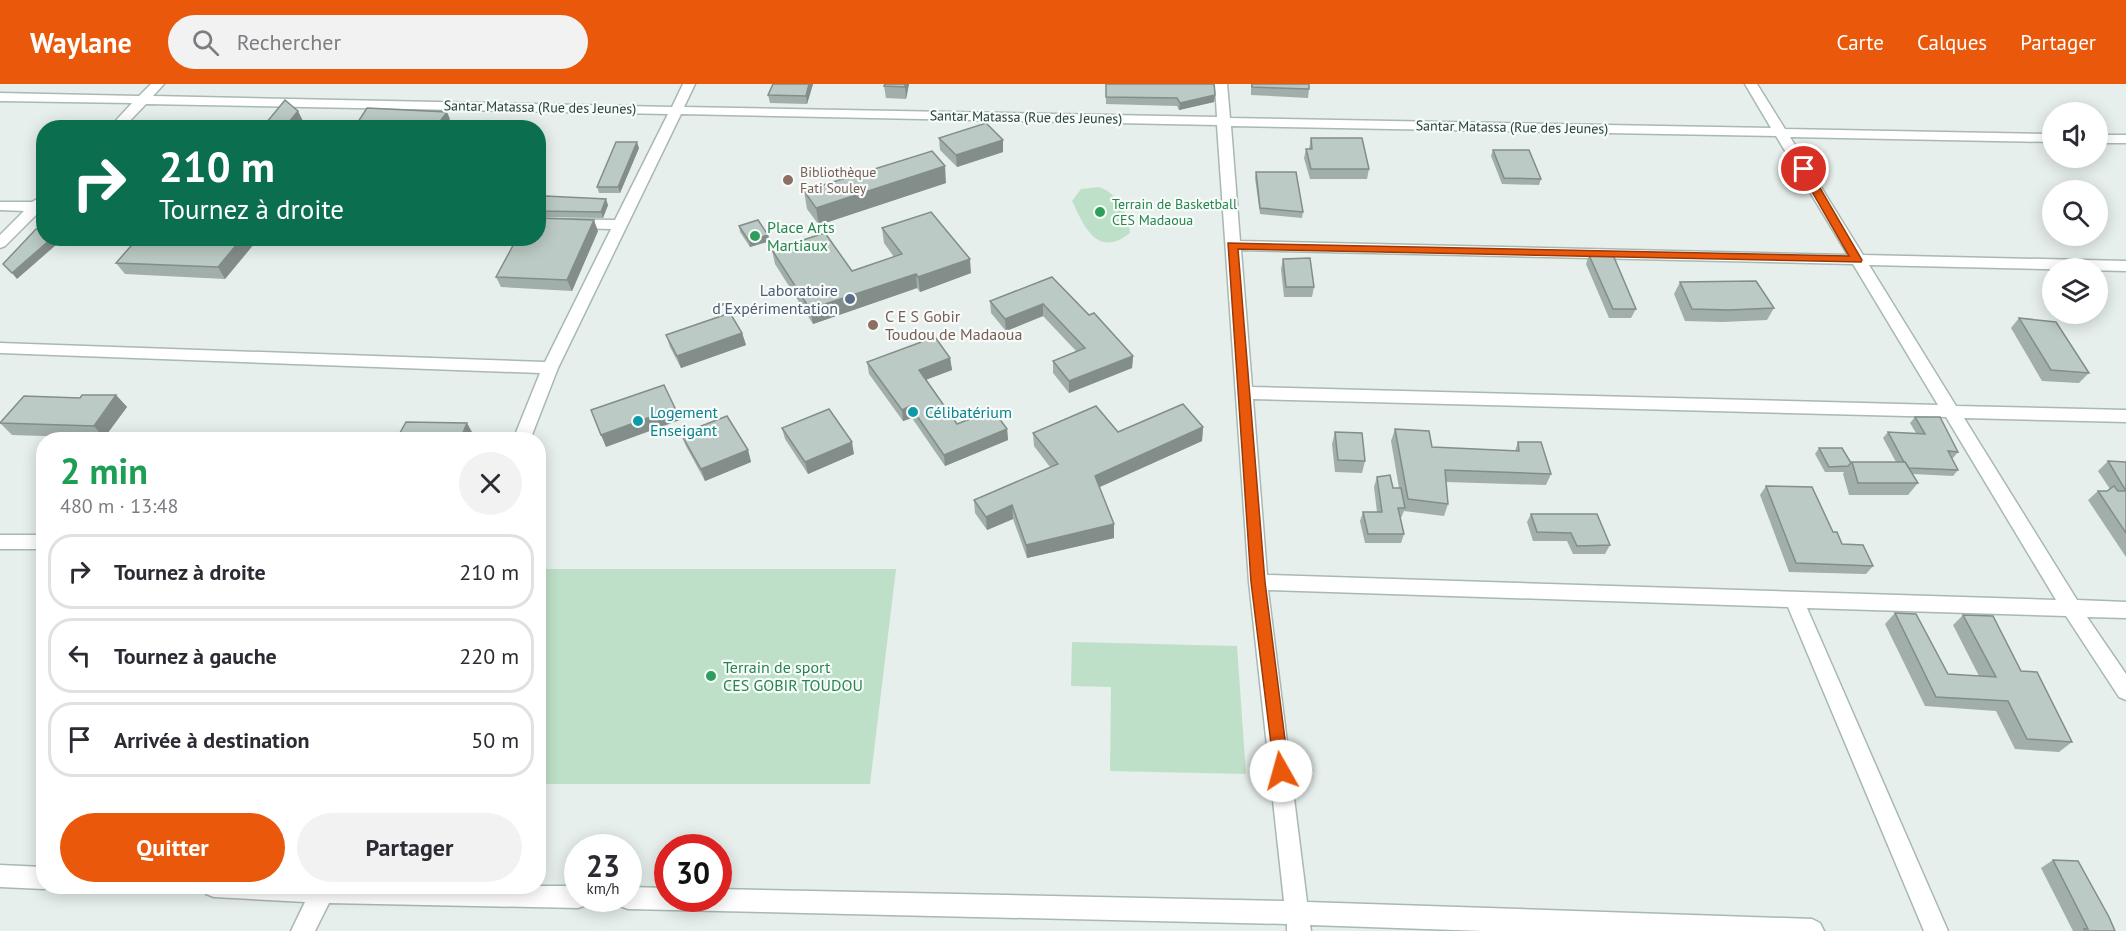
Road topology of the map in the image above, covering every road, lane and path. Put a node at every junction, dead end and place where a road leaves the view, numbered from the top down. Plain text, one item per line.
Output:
1 (158, 84) edge
2 (689, 84) edge
3 (1221, 84) edge
4 (1751, 84) edge
5 (0, 97) edge
6 (144, 99) junction
7 (675, 109) junction
8 (123, 120) edge
9 (1222, 121) junction
10 (1783, 133) junction
11 (2042, 138) edge
12 (2108, 139) edge
13 (2126, 139) edge
14 (36, 204) edge
15 (0, 206) edge
16 (36, 209) edge
17 (546, 223) edge
18 (621, 225) junction
19 (0, 243) edge
20 (1232, 245) junction
21 (1857, 260) junction
22 (2126, 266) edge
23 (0, 348) edge
24 (550, 368) junction
25 (1243, 393) junction
26 (1950, 411) junction
27 (2126, 416) edge
28 (524, 432) edge
29 (0, 542) edge
30 (36, 542) edge
31 (1258, 582) junction
32 (1794, 599) junction
33 (2071, 608) junction
34 (2126, 610) edge
35 (2126, 691) edge
36 (0, 876) edge
37 (36, 878) edge
38 (322, 894) edge
39 (483, 894) edge
40 (564, 897) edge
41 (642, 899) edge
42 (1299, 922) edge
43 (1642, 929) edge
44 (303, 931) edge
45 (1812, 931) edge
46 (1936, 931) edge

1 - 6 street
2 - 7 street
3 - 9 street
4 - 10 street
5 - 6 street, Santar Matassa (Rue des Jeunes)
6 - 7 street, Santar Matassa (Rue des Jeunes)
6 - 8 street
7 - 9 street, Santar Matassa (Rue des Jeunes)
7 - 18 street
9 - 10 street, Santar Matassa (Rue des Jeunes)
9 - 20 street
10 - 11 street, Santar Matassa (Rue des Jeunes)
10 - 21 street
12 - 13 street
14 - 15 street
16 - 19 street
17 - 18 street
18 - 24 street
20 - 21 street
20 - 25 street
21 - 22 street
21 - 26 street
23 - 24 street
24 - 28 street
25 - 26 street
25 - 31 street
26 - 27 street
26 - 33 street
29 - 30 street
31 - 32 street
31 - 42 street
32 - 33 street
32 - 46 street
33 - 34 street
33 - 35 street
36 - 37 street
38 - 44 street
39 - 40 street
41 - 42 street
42 - 43 street
43 - 45 street

